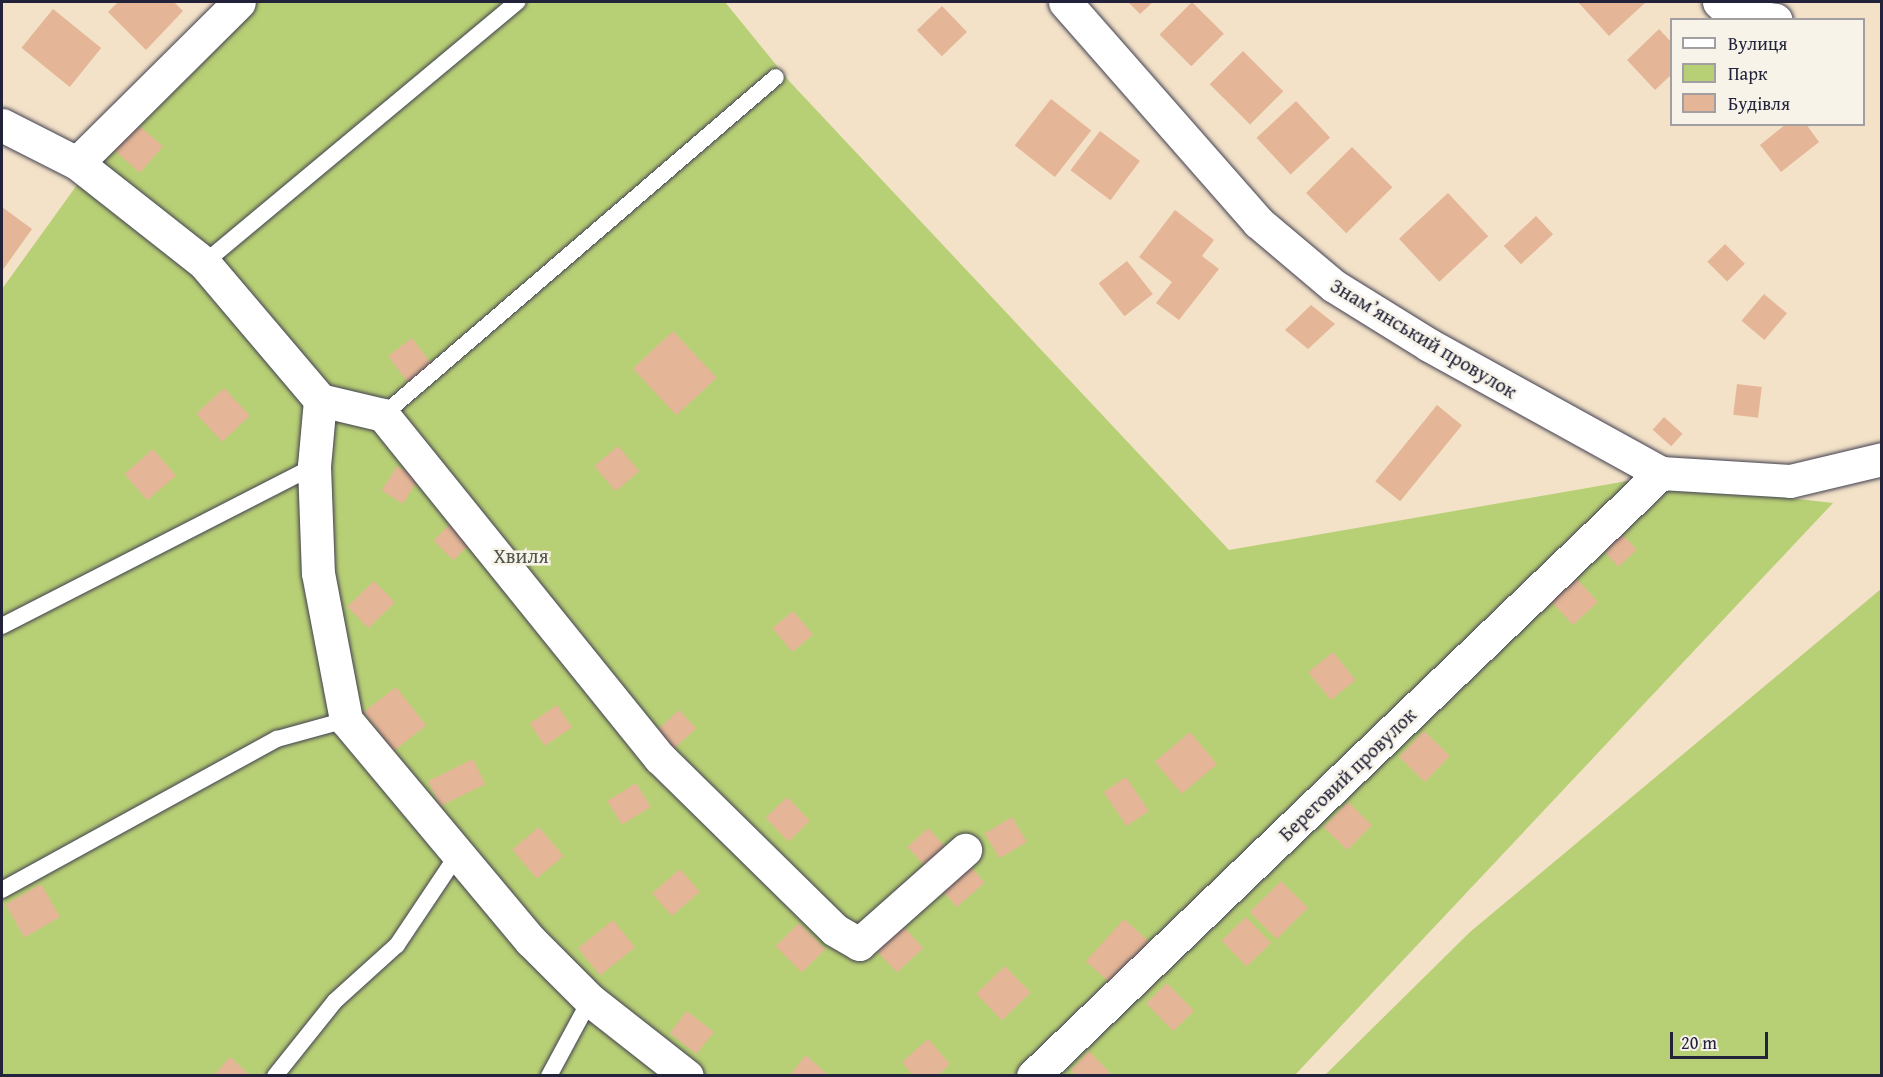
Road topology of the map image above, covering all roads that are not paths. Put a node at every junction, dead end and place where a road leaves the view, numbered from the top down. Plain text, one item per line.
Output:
1 (239, 2) edge
2 (517, 2) edge
3 (1065, 2) edge
4 (1719, 2) edge
5 (1761, 18) edge
6 (776, 77) dead end
7 (2, 125) edge
8 (77, 163) junction
9 (204, 263) junction
10 (320, 400) junction
11 (384, 415) junction
12 (1881, 459) edge
13 (314, 466) junction
14 (1661, 473) junction
15 (2, 626) edge
16 (346, 720) junction
17 (965, 850) dead end
18 (458, 854) junction
19 (2, 890) edge
20 (590, 1000) junction
21 (275, 1076) edge
22 (549, 1076) edge
23 (687, 1076) edge
24 (1033, 1076) edge

1 - 8 street
2 - 9 lane
3 - 14 street, Знамʼянський провулок
4 - 5 street
6 - 11 lane
7 - 8 street
8 - 9 street
9 - 10 street
10 - 11 street
10 - 13 street
11 - 17 street
12 - 14 street, Знамʼянський провулок
13 - 15 lane
13 - 16 street
14 - 24 street, Береговий провулок
16 - 18 street
16 - 19 lane
18 - 20 street
18 - 21 lane
20 - 22 lane
20 - 23 street

